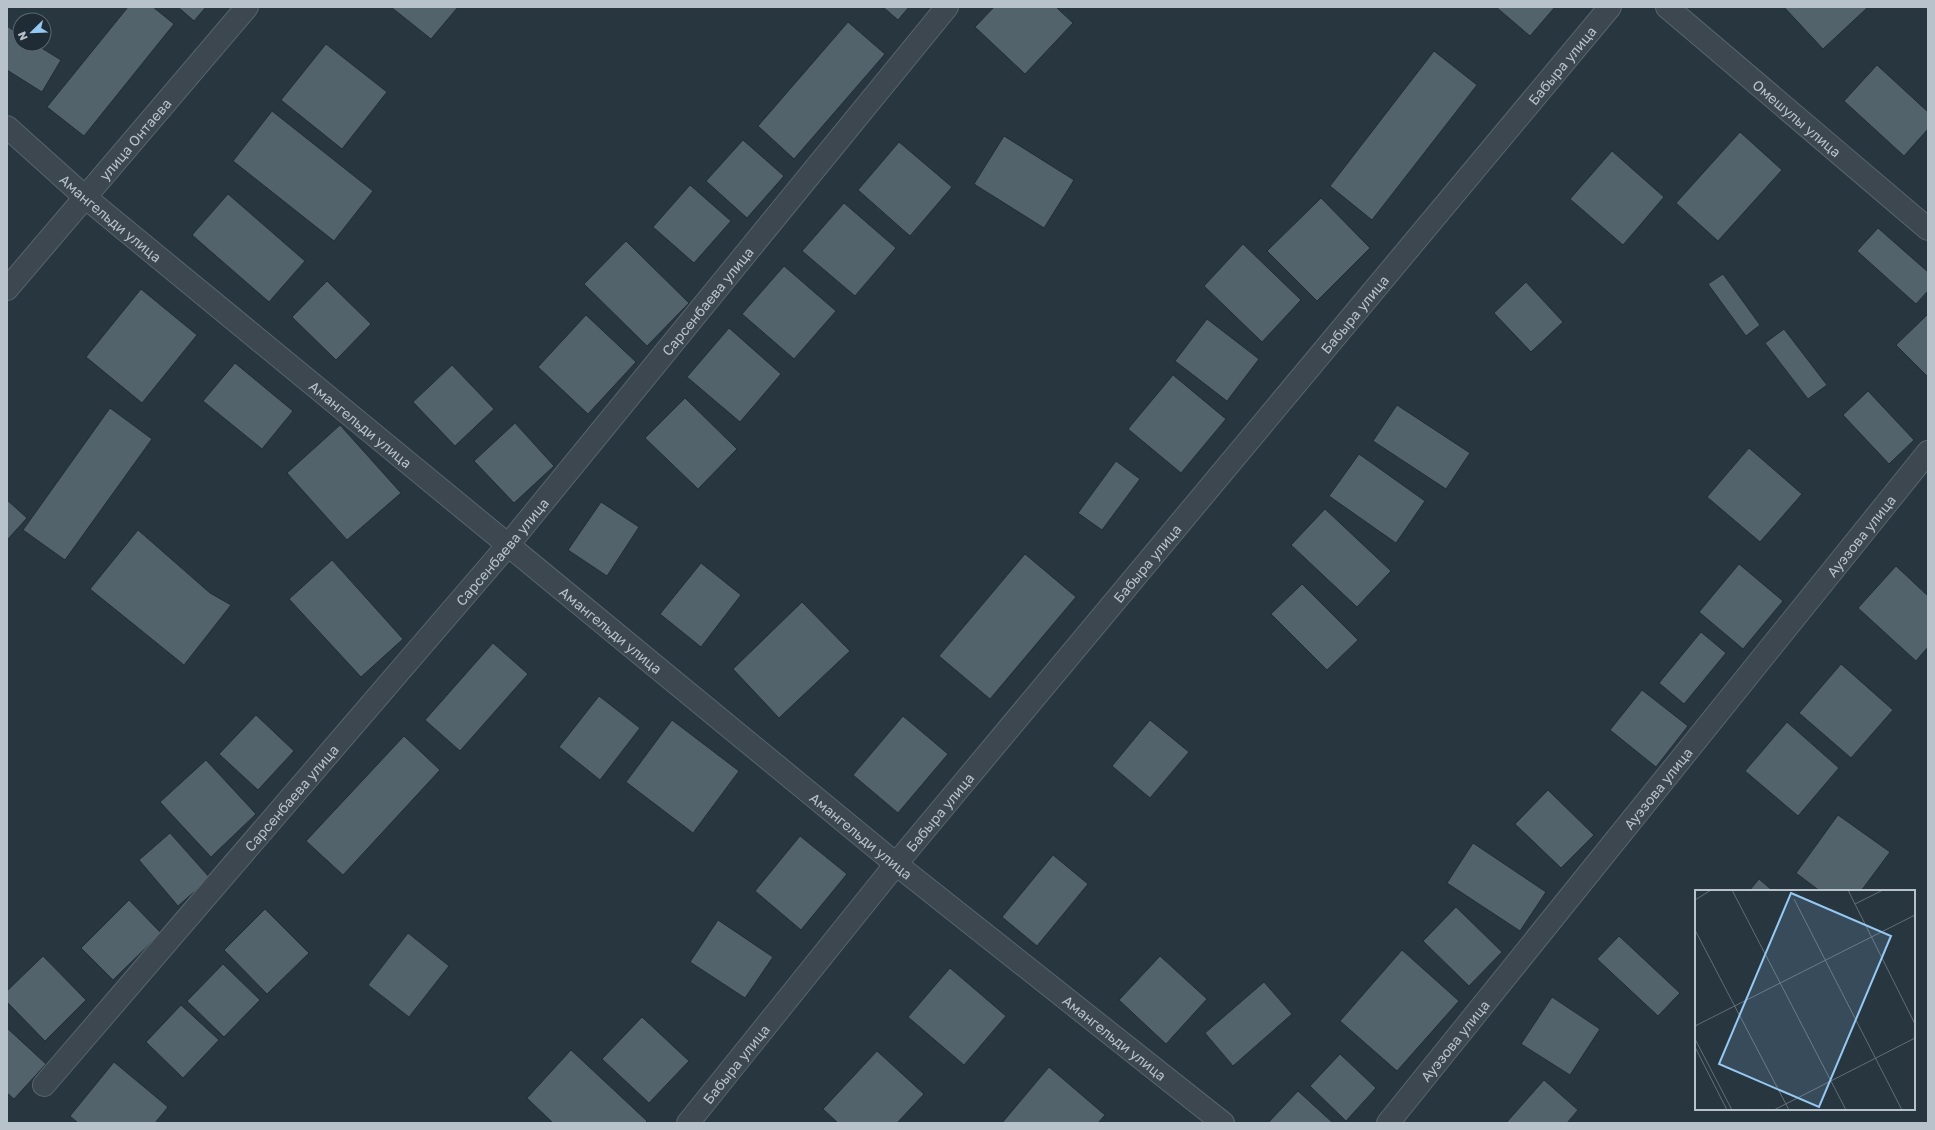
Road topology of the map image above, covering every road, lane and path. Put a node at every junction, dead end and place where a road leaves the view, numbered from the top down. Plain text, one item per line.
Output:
1 (247, 7) edge
2 (947, 7) edge
3 (1610, 7) edge
4 (1667, 7) edge
5 (7, 127) edge
6 (85, 197) junction
7 (1928, 229) edge
8 (7, 289) edge
9 (1928, 452) edge
10 (508, 545) junction
11 (896, 864) junction
12 (44, 1085) dead end
13 (688, 1123) edge
14 (1222, 1123) edge
15 (1388, 1123) edge

1 - 6 street, улица Онтаева
2 - 10 street, Сарсенбаева улица
3 - 11 street, Бабыра улица
4 - 7 street, Омешулы улица
5 - 6 street, Амангельди улица
6 - 8 street, улица Онтаева
6 - 10 street, Амангельди улица
9 - 15 street, Ауэзова улица
10 - 11 street, Амангельди улица
10 - 12 street, Сарсенбаева улица
11 - 13 street, Бабыра улица
11 - 14 street, Амангельди улица

